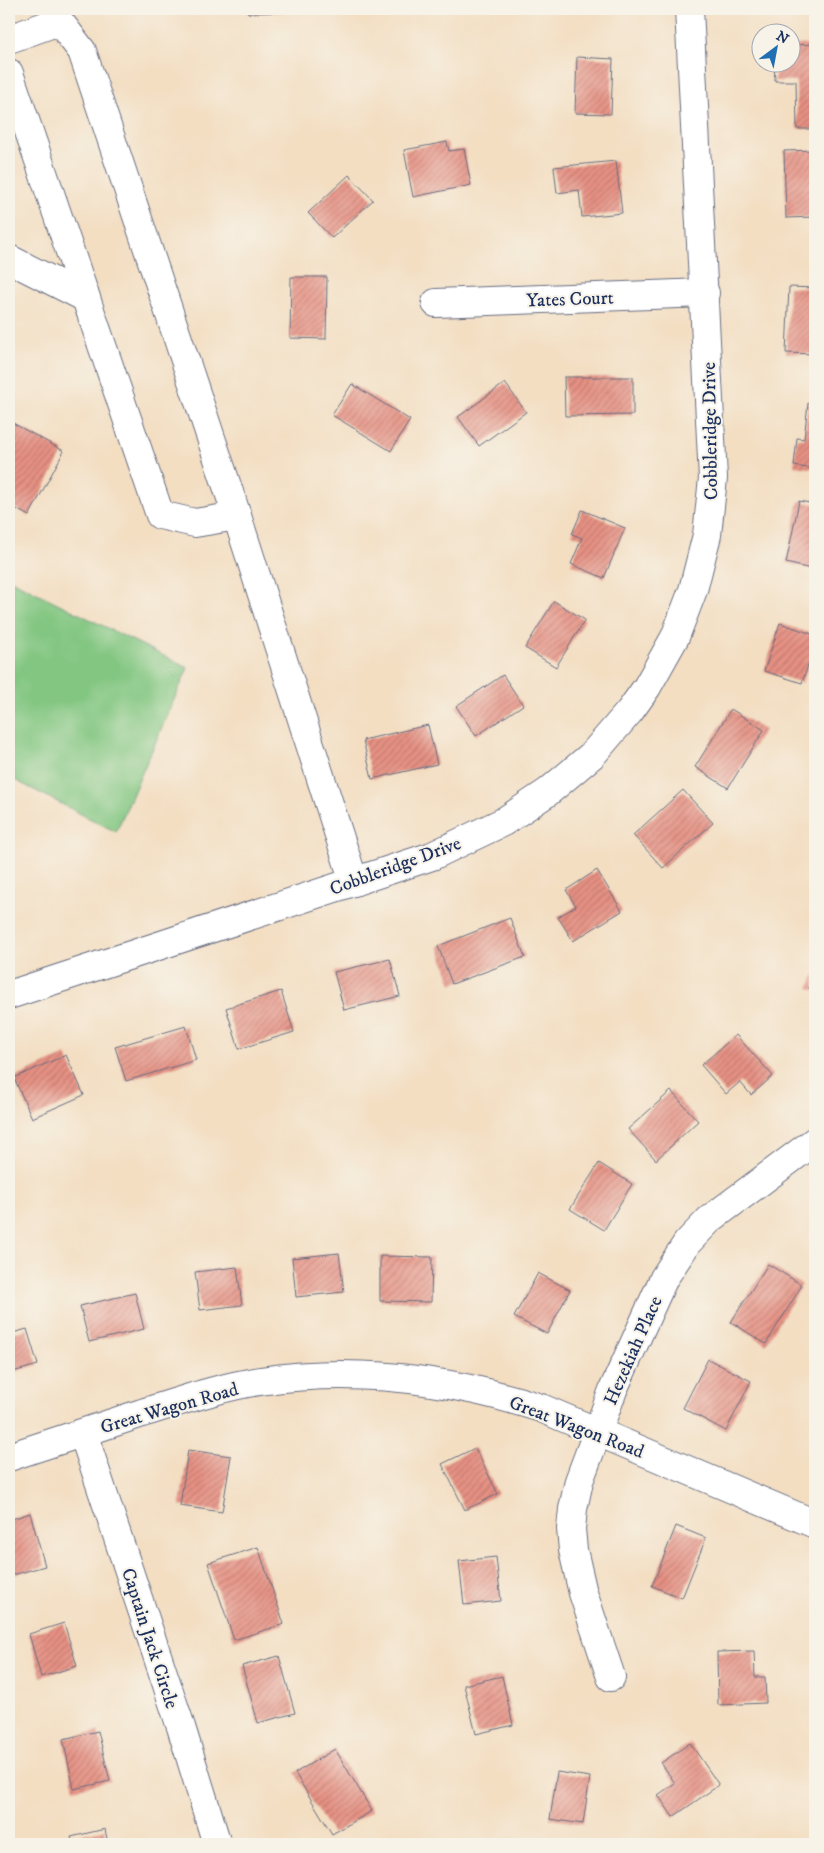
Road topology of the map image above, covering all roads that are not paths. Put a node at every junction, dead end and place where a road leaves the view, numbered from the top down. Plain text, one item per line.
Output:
1 (690, 9) edge
2 (9, 39) edge
3 (9, 73) edge
4 (9, 259) edge
5 (704, 292) junction
6 (86, 298) junction
7 (436, 303) dead end
8 (237, 516) junction
9 (354, 882) junction
10 (9, 995) edge
11 (815, 1141) edge
12 (83, 1432) junction
13 (597, 1432) junction
14 (9, 1457) edge
15 (815, 1524) edge
16 (611, 1677) dead end
17 (217, 1844) edge

1 - 5 street, Cobbleridge Drive
2 - 8 street
3 - 6 street
4 - 6 street
5 - 7 street, Yates Court
5 - 9 street, Cobbleridge Drive
6 - 8 street
8 - 9 street
9 - 10 street, Cobbleridge Drive
11 - 13 street, Hezekiah Place
12 - 13 street, Great Wagon Road
12 - 14 street, Great Wagon Road
12 - 17 street, Captain Jack Circle
13 - 15 street, Great Wagon Road
13 - 16 street, Hezekiah Place

